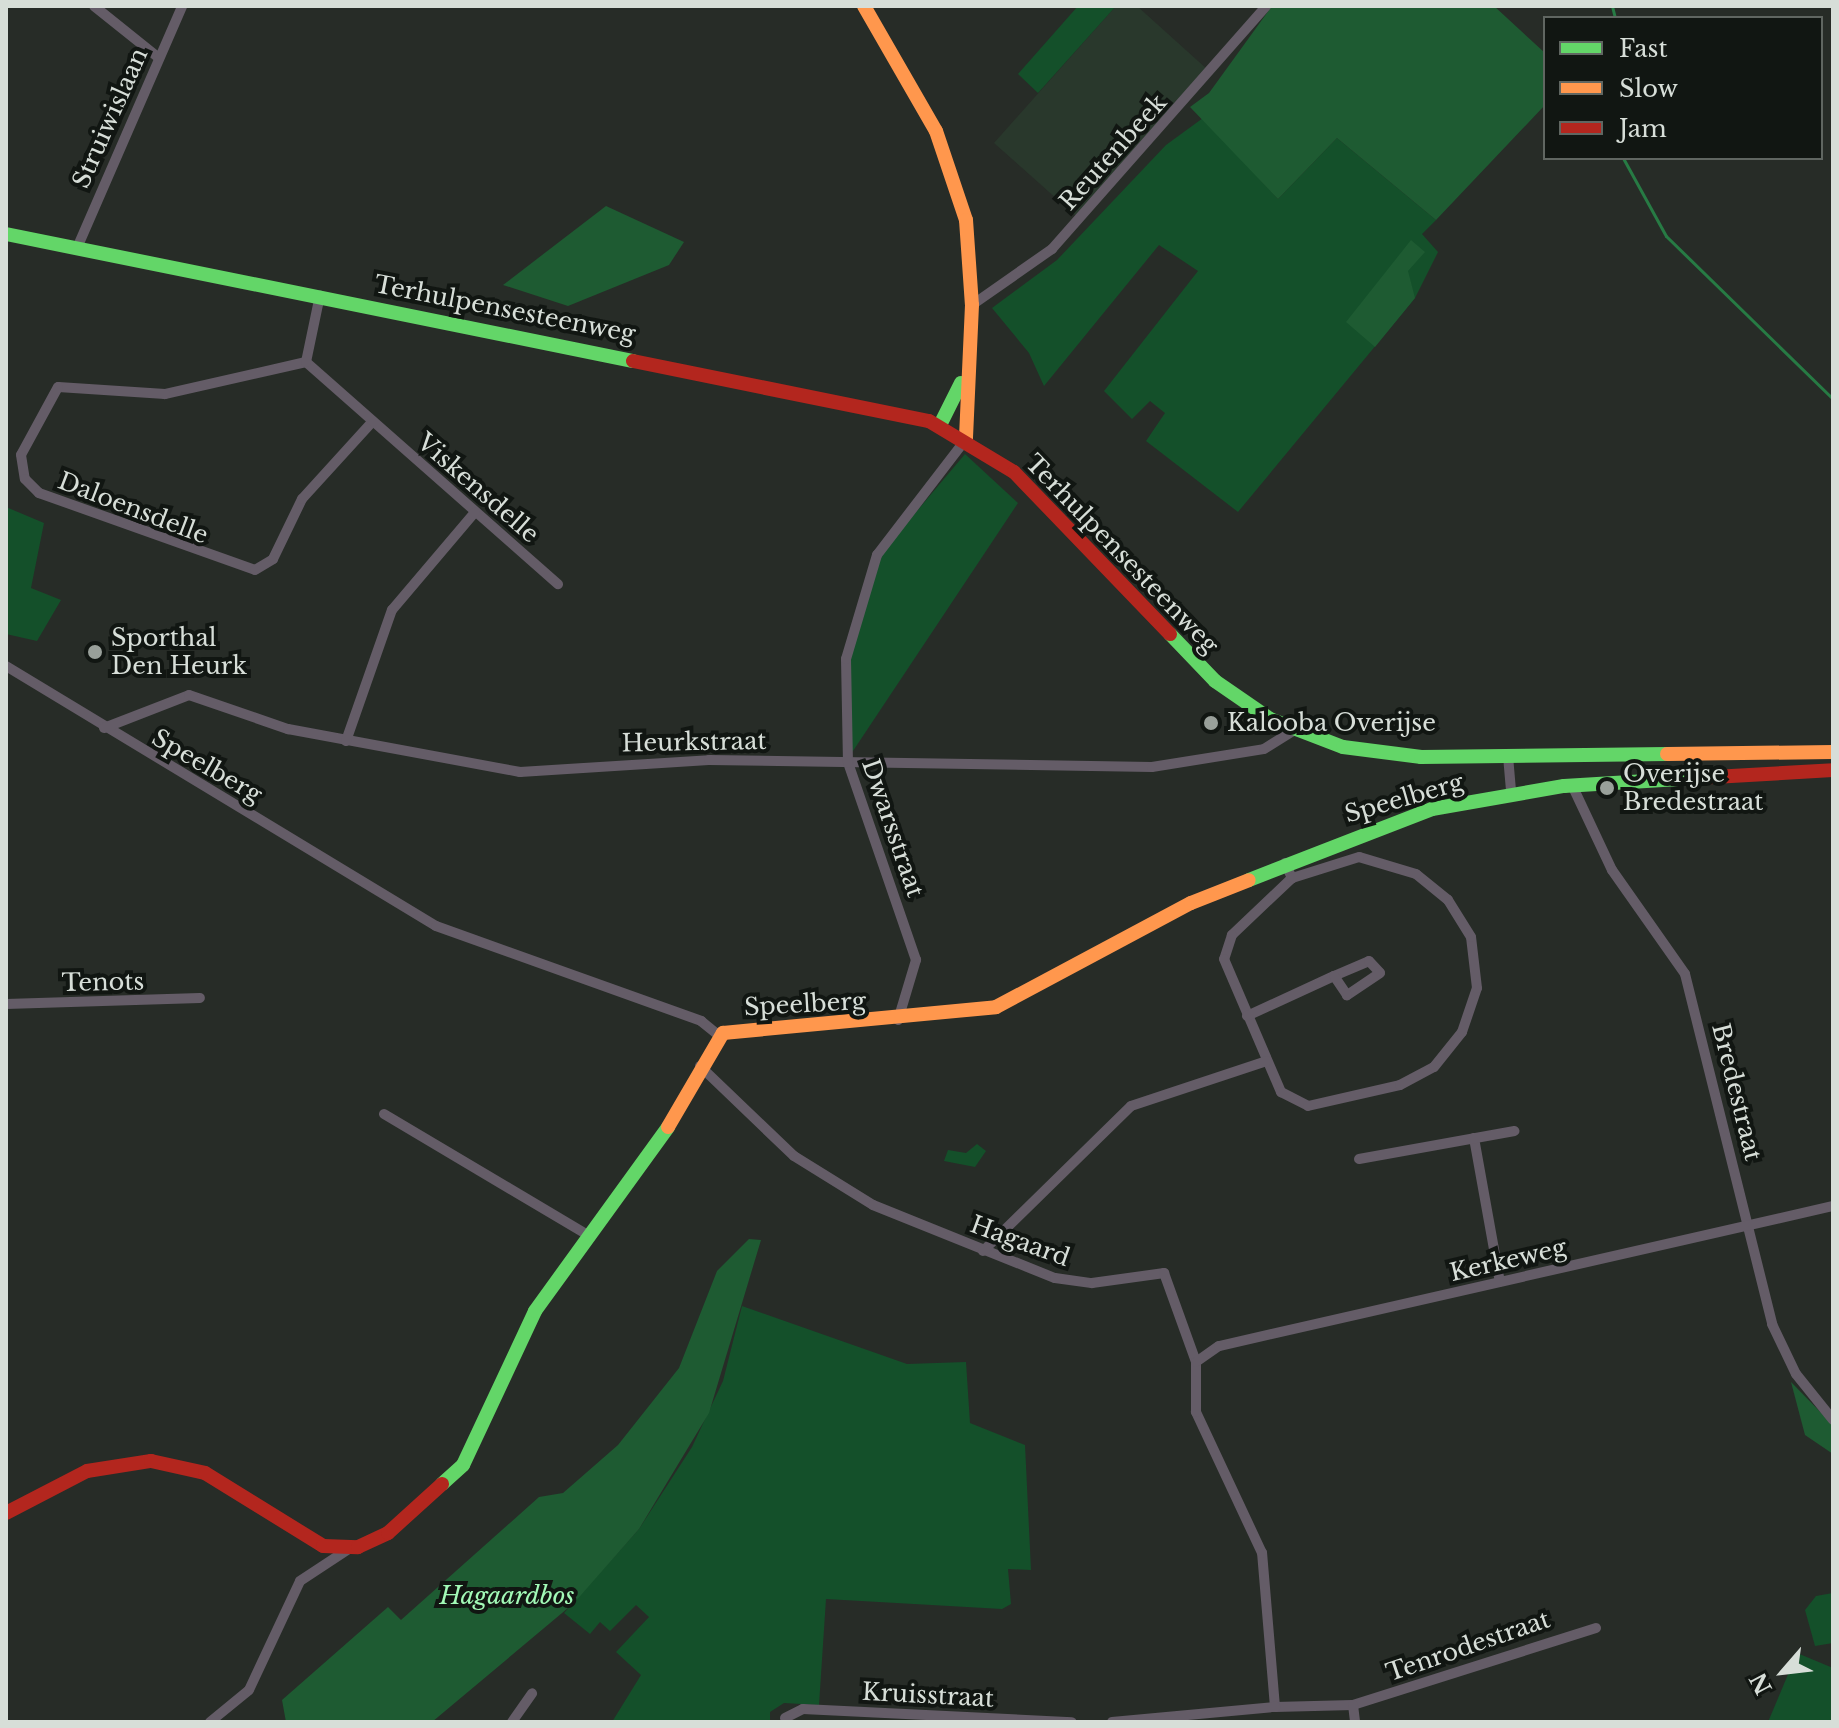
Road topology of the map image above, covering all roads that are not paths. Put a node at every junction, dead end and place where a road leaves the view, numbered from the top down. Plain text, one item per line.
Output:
1 (94, 6) edge
2 (182, 6) edge
3 (864, 6) edge
4 (1266, 6) edge
5 (159, 58) junction
6 (6, 234) edge
7 (77, 248) junction
8 (320, 295) junction
9 (972, 305) junction
10 (306, 362) junction
11 (965, 371) junction
12 (373, 421) junction
13 (940, 425) junction
14 (966, 439) junction
15 (475, 512) junction
16 (558, 584) dead end
17 (6, 666) edge
18 (104, 728) junction
19 (1294, 730) junction
20 (346, 741) junction
21 (1833, 752) edge
22 (1508, 756) junction
23 (848, 763) junction
24 (1833, 770) edge
25 (1572, 785) junction
26 (1511, 792) junction
27 (1301, 856) junction
28 (1285, 863) junction
29 (1308, 871) junction
30 (1292, 878) junction
31 (1334, 976) dead end
32 (200, 998) dead end
33 (6, 1004) edge
34 (1247, 1016) junction
35 (898, 1020) junction
36 (718, 1035) junction
37 (1267, 1061) junction
38 (700, 1066) junction
39 (384, 1114) dead end
40 (1515, 1131) dead end
41 (1474, 1138) junction
42 (1359, 1159) dead end
43 (1833, 1206) edge
44 (1748, 1226) junction
45 (588, 1235) junction
46 (983, 1251) junction
47 (1500, 1282) junction
48 (1196, 1362) junction
49 (1833, 1420) edge
50 (6, 1513) edge
51 (350, 1548) junction
52 (1596, 1628) dead end
53 (532, 1693) dead end
54 (1353, 1705) junction
55 (1275, 1707) junction
56 (785, 1718) dead end
57 (210, 1722) edge
58 (512, 1722) edge
59 (1072, 1722) edge
60 (1112, 1722) edge
61 (1355, 1722) edge

1 - 5 street
2 - 5 street, Struiwislaan
3 - 9 main road
4 - 9 street, Reutenbeek
5 - 7 street, Struiwislaan
6 - 7 main road, Terhulpensesteenweg
7 - 8 main road, Terhulpensesteenweg
8 - 10 street
8 - 13 main road, Terhulpensesteenweg
9 - 11 main road
10 - 12 street
10 - 12 street, Daloensdelle
11 - 13 main road
11 - 14 main road
12 - 15 street, Viskensdelle
13 - 14 main road, Terhulpensesteenweg
14 - 19 main road, Terhulpensesteenweg
14 - 23 street, Dwarsstraat
15 - 16 street, Viskensdelle
15 - 20 street
17 - 18 street, Speelberg
18 - 20 street, Heurkstraat
18 - 36 street, Speelberg
19 - 22 main road, Terhulpensesteenweg
19 - 23 street, Heurkstraat
20 - 23 street, Heurkstraat
21 - 22 main road, Terhulpensesteenweg
22 - 26 street
23 - 35 street, Dwarsstraat
24 - 25 main road, Speelberg
25 - 26 main road, Speelberg
25 - 44 street, Bredestraat
26 - 27 main road, Speelberg
27 - 28 main road, Speelberg
27 - 29 street
28 - 30 street
28 - 35 main road, Speelberg
29 - 30 street
29 - 37 street
30 - 34 street
31 - 34 street
32 - 33 street, Tenots
34 - 37 street
35 - 36 main road, Speelberg
36 - 38 main road
37 - 46 street
38 - 45 main road
38 - 46 street, Hagaard
39 - 45 street
40 - 41 street
41 - 42 street
41 - 47 street
43 - 44 street, Kerkeweg
44 - 47 street, Kerkeweg
44 - 49 street, Bredestraat
45 - 51 main road
46 - 48 street, Hagaard
47 - 48 street, Kerkeweg
48 - 55 street, Hagaard
50 - 51 main road
51 - 57 street
52 - 54 street, Tenrodestraat
53 - 58 street
54 - 55 street
54 - 61 street
55 - 60 street
56 - 59 street, Kruisstraat

